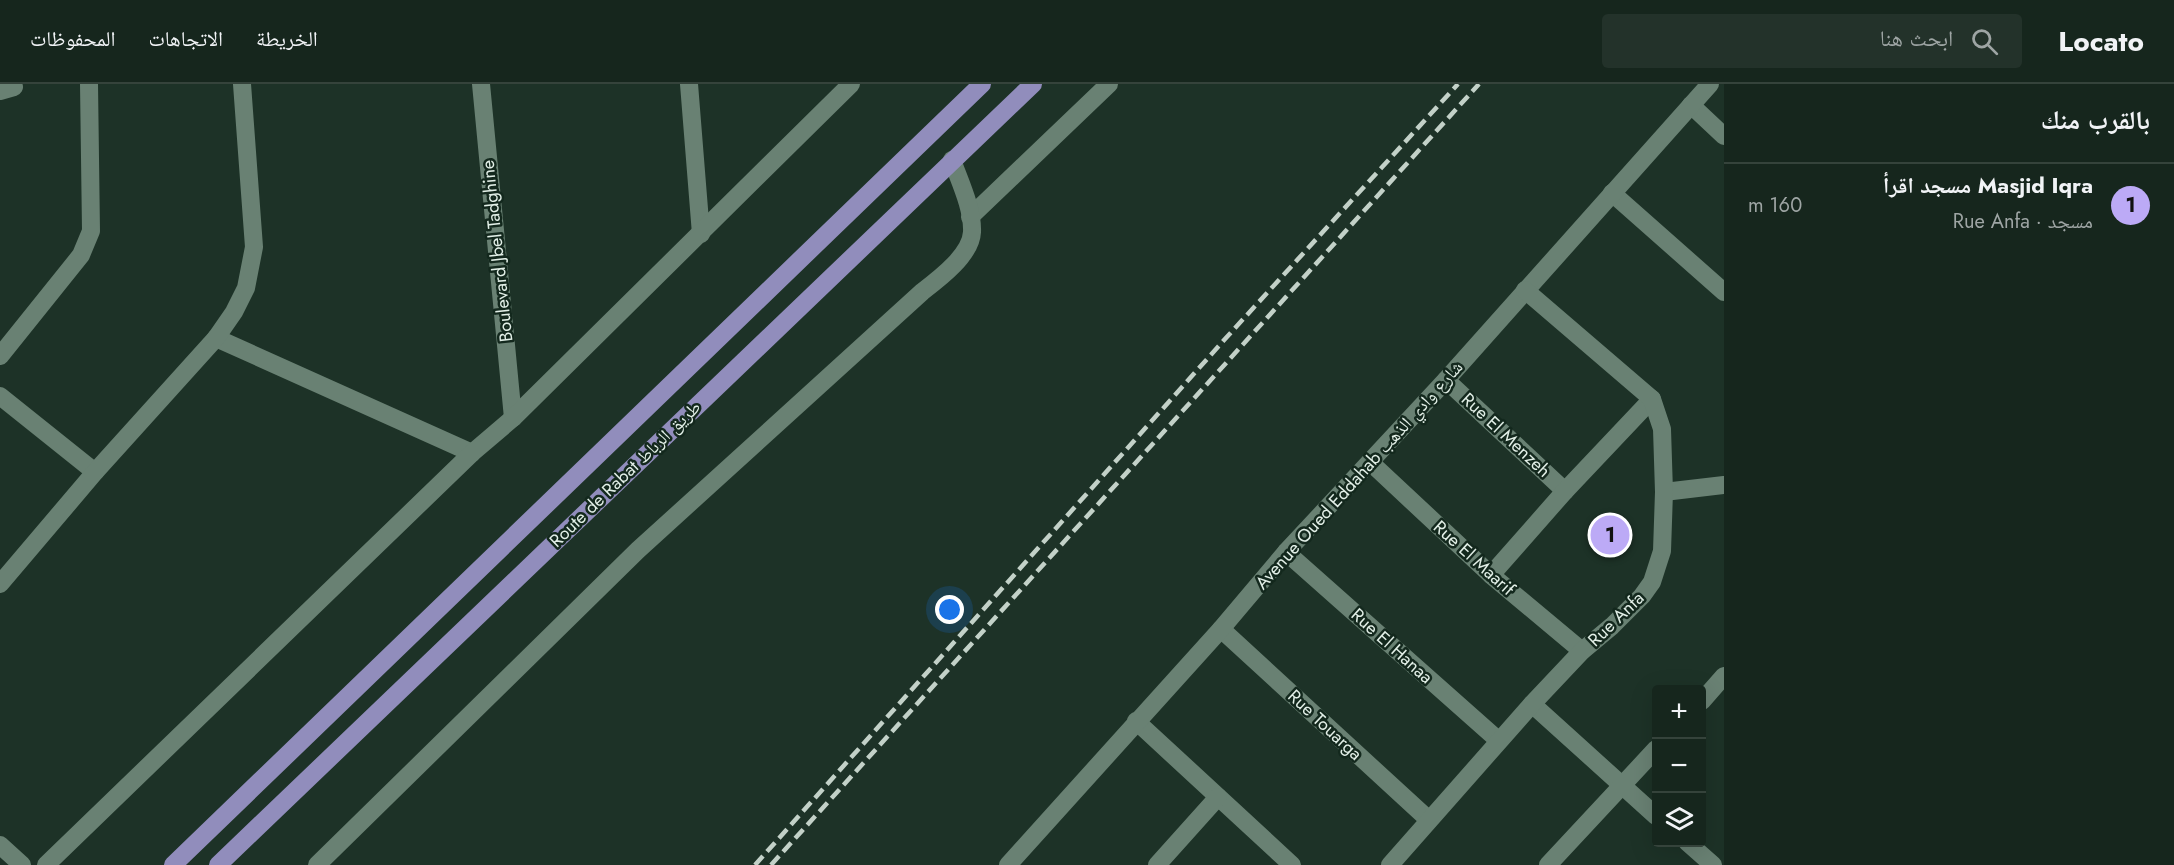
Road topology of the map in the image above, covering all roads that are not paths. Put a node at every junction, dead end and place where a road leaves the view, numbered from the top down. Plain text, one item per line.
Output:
1 (89, 84) edge
2 (242, 84) edge
3 (481, 84) edge
4 (690, 84) edge
5 (851, 84) edge
6 (982, 84) edge
7 (1033, 84) edge
8 (1110, 84) edge
9 (1710, 84) edge
10 (1691, 105) junction
11 (1724, 136) edge
12 (952, 160) junction
13 (1612, 193) junction
14 (970, 217) junction
15 (701, 234) junction
16 (1525, 290) junction
17 (1724, 292) edge
18 (216, 338) junction
19 (0, 356) edge
20 (1446, 380) junction
21 (0, 396) edge
22 (1652, 399) junction
23 (513, 418) junction
24 (472, 453) junction
25 (1370, 462) junction
26 (95, 472) junction
27 (1724, 485) edge
28 (1565, 491) junction
29 (1664, 492) junction
30 (1286, 552) junction
31 (1491, 574) junction
32 (0, 584) edge
33 (1221, 629) junction
34 (1582, 651) junction
35 (1724, 676) edge
36 (1706, 695) edge
37 (1532, 704) junction
38 (1136, 721) junction
39 (1498, 740) junction
40 (1652, 753) edge
41 (1622, 785) junction
42 (1218, 797) junction
43 (1652, 812) edge
44 (1429, 820) junction
45 (0, 845) edge
46 (1692, 847) edge
47 (22, 865) edge
48 (46, 865) edge
49 (173, 865) edge
50 (218, 865) edge
51 (317, 865) edge
52 (1008, 865) edge
53 (1157, 865) edge
54 (1292, 865) edge
55 (1390, 865) edge
56 (1548, 865) edge
57 (1713, 865) edge

1 - 19 street
2 - 18 street
3 - 23 street, Boulevard Jbel Tadghine
4 - 15 street
5 - 15 street
6 - 49 main road, Route de Rabat طريق الرباط
7 - 12 main road, Route de Rabat طريق الرباط
8 - 14 street
9 - 10 street, Avenue Oued Eddahab شارع وادي الذهب
10 - 11 street
10 - 13 street, Avenue Oued Eddahab شارع وادي الذهب
12 - 14 street
12 - 50 main road, Route de Rabat طريق الرباط
13 - 16 street, Avenue Oued Eddahab شارع وادي الذهب
13 - 17 street
14 - 51 street
15 - 23 street
16 - 20 street, Avenue Oued Eddahab شارع وادي الذهب
16 - 22 street
18 - 24 street
18 - 26 street
20 - 25 street, Avenue Oued Eddahab شارع وادي الذهب
20 - 28 street, Rue El Menzeh
21 - 26 street
22 - 28 street
22 - 29 street, Rue Anfa
23 - 24 street
24 - 48 street
25 - 30 street, Avenue Oued Eddahab شارع وادي الذهب
25 - 31 street, Rue El Maarif
26 - 32 street
27 - 29 street
28 - 31 street
29 - 34 street, Rue Anfa
30 - 33 street, Avenue Oued Eddahab شارع وادي الذهب
30 - 39 street, Rue El Hanaa
31 - 34 street, Rue El Maarif
33 - 38 street, Avenue Oued Eddahab شارع وادي الذهب
33 - 44 street, Rue Touarga
34 - 37 street, Rue Anfa
35 - 36 street
37 - 39 street, Rue Anfa
37 - 41 street
38 - 42 street
38 - 52 street, Avenue Oued Eddahab شارع وادي الذهب
39 - 44 street, Rue Anfa
40 - 41 street
41 - 43 street
41 - 56 street
42 - 53 street
42 - 54 street
44 - 55 street, Rue Anfa
45 - 47 street
46 - 57 street

